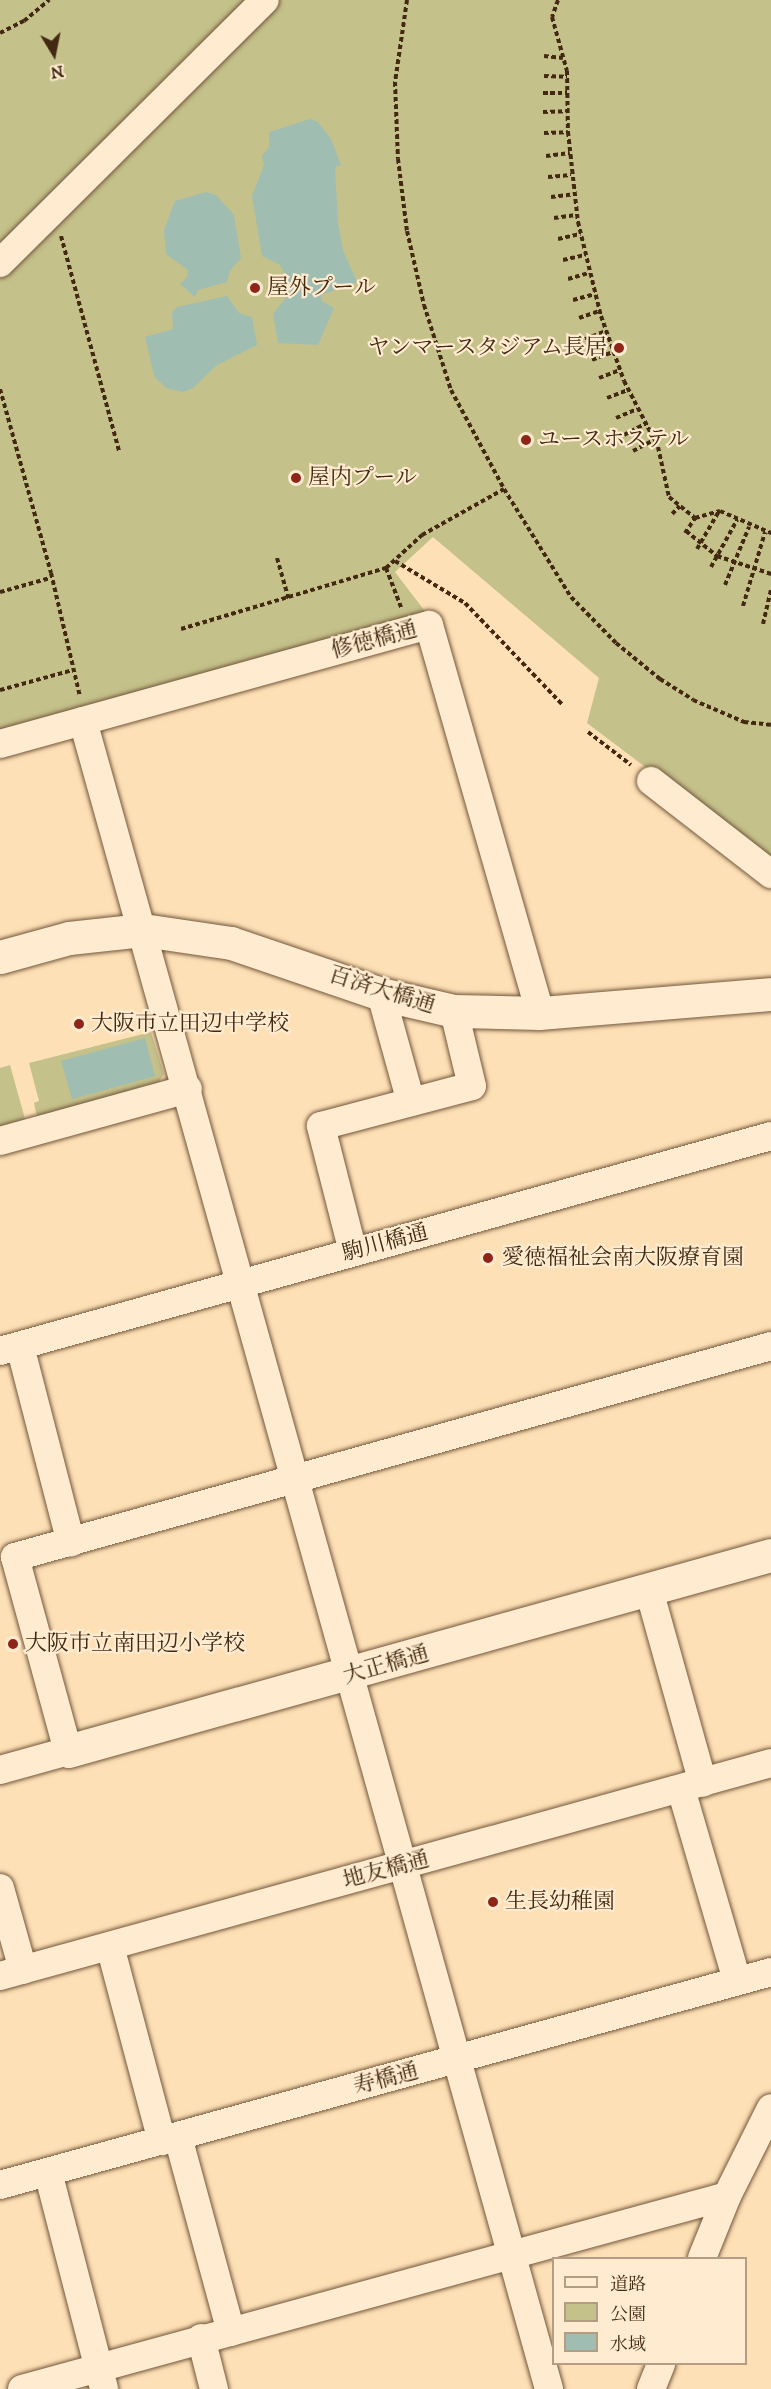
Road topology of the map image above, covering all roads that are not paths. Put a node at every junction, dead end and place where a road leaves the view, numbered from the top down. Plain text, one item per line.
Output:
1 (265, 0) edge
2 (0, 263) edge
3 (82, 710) junction
4 (0, 744) edge
5 (651, 781) road end
6 (771, 874) edge
7 (144, 930) junction
8 (0, 957) edge
9 (381, 994) junction
10 (771, 994) edge
11 (454, 1011) junction
12 (540, 1013) junction
13 (188, 1089) junction
14 (411, 1102) junction
15 (771, 1137) edge
16 (0, 1141) edge
17 (353, 1252) junction
18 (242, 1282) junction
19 (771, 1346) edge
20 (10, 1348) edge
21 (296, 1477) junction
22 (71, 1543) junction
23 (771, 1555) edge
24 (649, 1590) junction
25 (351, 1675) junction
26 (68, 1751) junction
27 (771, 1763) edge
28 (0, 1770) edge
29 (692, 1786) junction
30 (404, 1865) junction
31 (0, 1888) edge
32 (110, 1946) junction
33 (771, 1972) edge
34 (11, 1973) edge
35 (736, 1981) junction
36 (458, 2060) junction
37 (771, 2108) edge
38 (170, 2139) junction
39 (48, 2172) junction
40 (0, 2185) edge
41 (726, 2196) junction
42 (512, 2254) junction
43 (703, 2257) edge
44 (231, 2332) junction
45 (201, 2338) junction
46 (661, 2365) edge
47 (101, 2378) edge
48 (22, 2389) edge
49 (214, 2389) edge
50 (549, 2389) edge
51 (651, 2389) edge

1 - 2 street
3 - 4 street, 修徳橋通
3 - 7 street
3 - 12 street, 修徳橋通
5 - 6 street
7 - 8 street, 百済大橋通
7 - 9 street, 百済大橋通
7 - 13 street
9 - 11 street, 百済大橋通
9 - 14 street
10 - 12 street, 百済大橋通
11 - 12 street, 百済大橋通
11 - 14 street
13 - 16 street
13 - 18 street
14 - 17 street
15 - 17 street, 駒川橋通
17 - 18 street, 駒川橋通
18 - 20 street, 駒川橋通
18 - 21 street
19 - 21 street
20 - 22 street
21 - 22 street
21 - 25 street
22 - 26 street
23 - 24 street, 大正橋通
24 - 25 street, 大正橋通
24 - 29 street
25 - 26 street, 大正橋通
25 - 30 street
26 - 28 street, 大正橋通
27 - 29 street, 地友橋通
29 - 30 street, 地友橋通
29 - 35 street
30 - 32 street, 地友橋通
30 - 36 street
31 - 34 street
32 - 34 street, 地友橋通
32 - 38 street
33 - 35 street, 寿橋通
35 - 36 street, 寿橋通
36 - 38 street, 寿橋通
36 - 42 street
37 - 41 street
38 - 39 street, 寿橋通
38 - 44 street
39 - 40 street, 寿橋通
39 - 47 street
41 - 42 street
41 - 43 street
42 - 44 street
42 - 50 street
44 - 45 street
45 - 47 street
45 - 49 street
46 - 51 street
47 - 48 street

